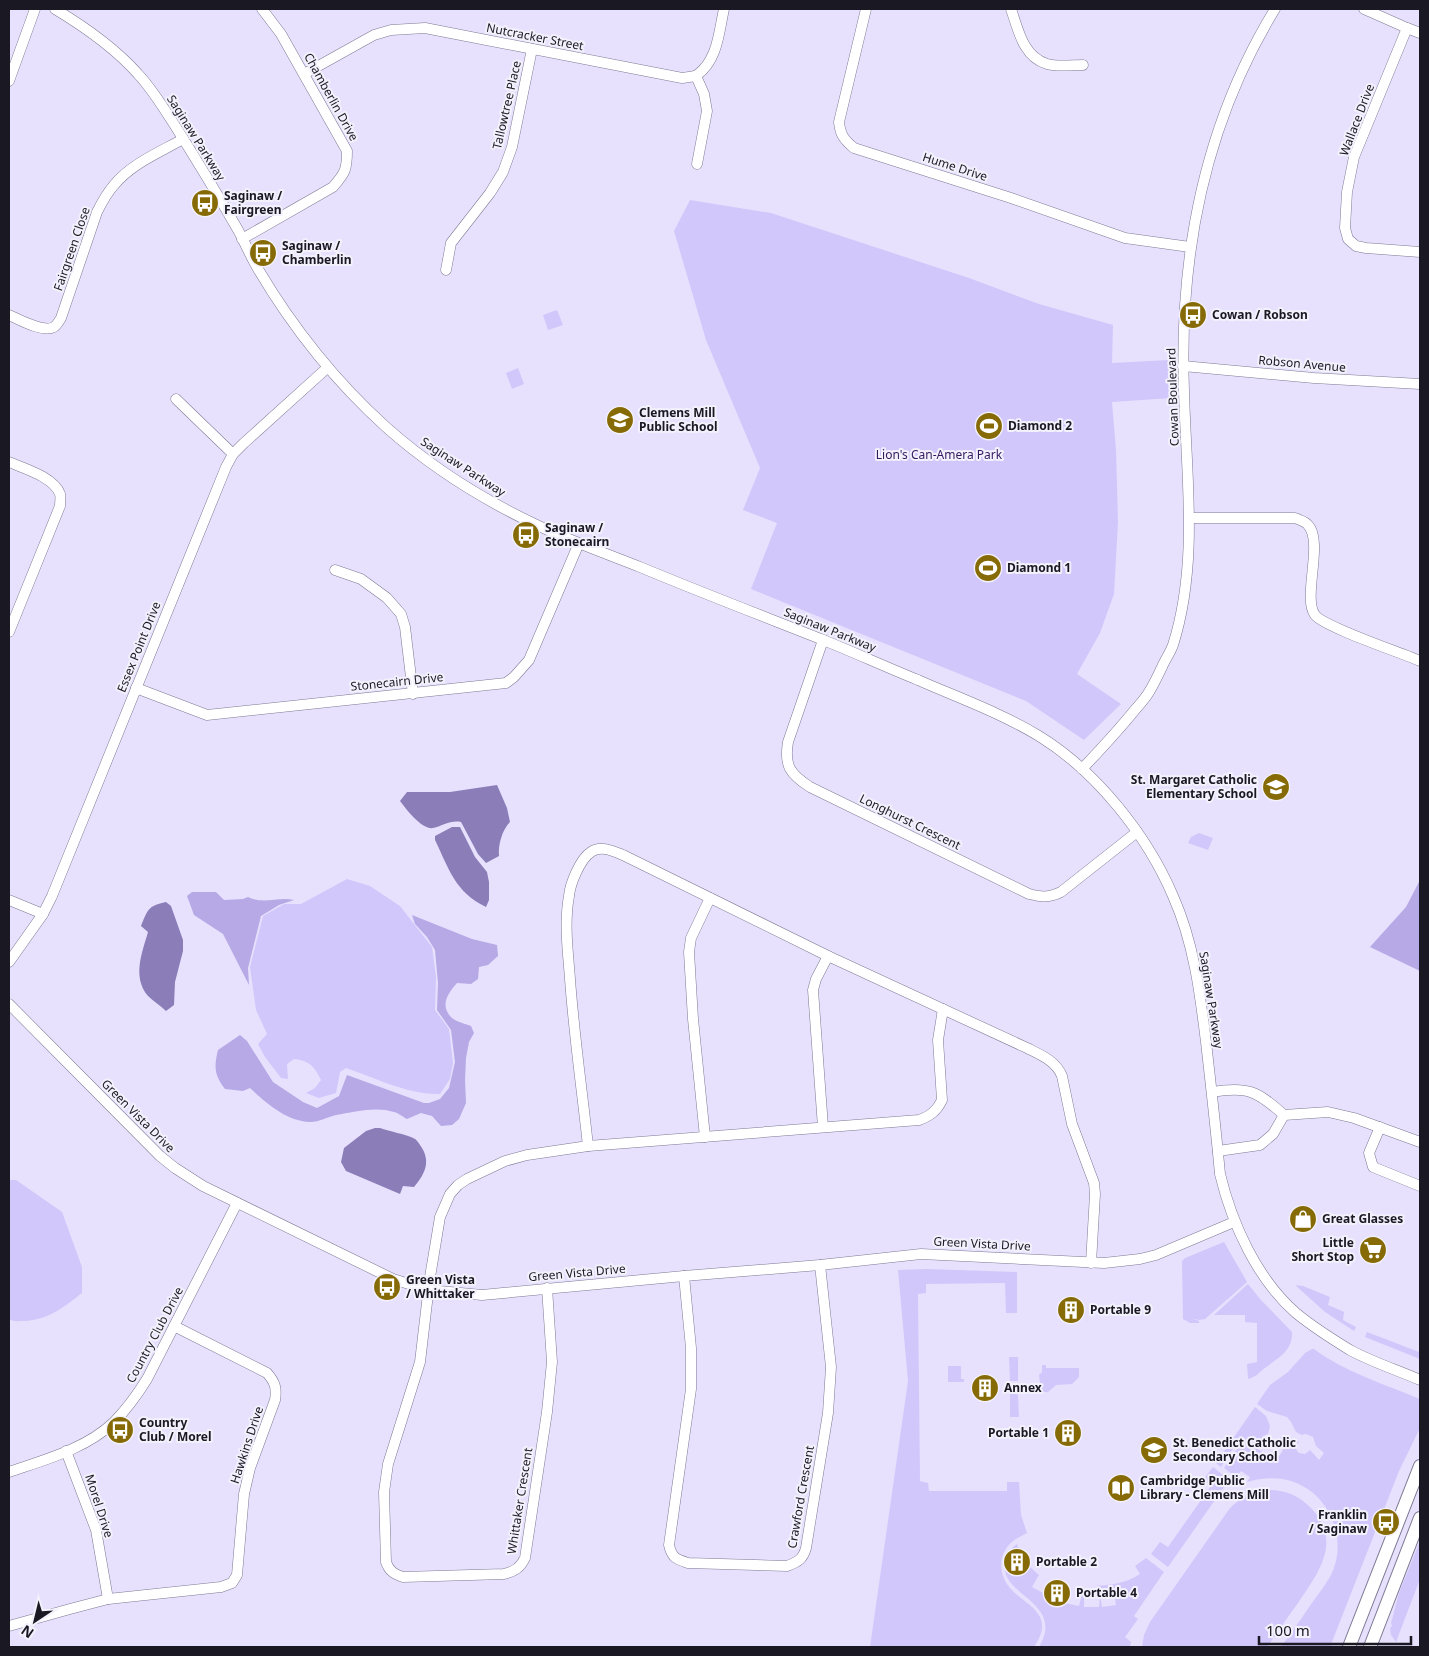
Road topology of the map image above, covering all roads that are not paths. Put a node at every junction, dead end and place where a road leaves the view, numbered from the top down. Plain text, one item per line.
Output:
1 (35, 9) edge
2 (55, 9) edge
3 (262, 9) edge
4 (724, 9) edge
5 (866, 9) edge
6 (1011, 9) edge
7 (1275, 9) edge
8 (1364, 9) edge
9 (1407, 28) junction
10 (1420, 32) edge
11 (532, 49) junction
12 (1083, 65) dead end
13 (304, 74) junction
14 (696, 76) junction
15 (9, 81) edge
16 (184, 139) junction
17 (697, 164) dead end
18 (242, 239) junction
19 (1190, 247) junction
20 (1420, 252) edge
21 (446, 270) dead end
22 (9, 315) edge
23 (1183, 366) junction
24 (328, 368) junction
25 (1420, 384) edge
26 (176, 399) dead end
27 (233, 454) junction
28 (9, 462) edge
29 (1190, 518) junction
30 (579, 543) junction
31 (335, 570) dead end
32 (9, 632) edge
33 (823, 640) junction
34 (1420, 661) edge
35 (136, 688) junction
36 (413, 694) junction
37 (1082, 769) junction
38 (1137, 832) junction
39 (710, 898) junction
40 (9, 900) edge
41 (43, 914) junction
42 (828, 956) junction
43 (9, 962) edge
44 (9, 1004) edge
45 (943, 1009) junction
46 (1212, 1092) junction
47 (1284, 1115) junction
48 (824, 1127) junction
49 (1380, 1127) junction
50 (705, 1137) junction
51 (1420, 1142) edge
52 (588, 1146) junction
53 (1218, 1150) junction
54 (1420, 1186) edge
55 (237, 1203) junction
56 (1234, 1222) junction
57 (1090, 1263) junction
58 (820, 1265) junction
59 (684, 1276) junction
60 (547, 1288) junction
61 (428, 1290) junction
62 (174, 1326) junction
63 (1420, 1380) edge
64 (66, 1452) junction
65 (1420, 1466) edge
66 (9, 1472) edge
67 (1420, 1518) edge
68 (108, 1600) junction
69 (9, 1626) edge
70 (1349, 1647) edge
71 (1370, 1647) edge

1 - 15 street
2 - 16 street, Saginaw Parkway
3 - 13 street, Chamberlin Drive
4 - 14 street
5 - 19 street, Hume Drive
6 - 12 street
7 - 19 street, Cowan Boulevard
8 - 9 street
9 - 10 street
9 - 20 street, Wallace Drive
11 - 13 street, Nutcracker Street
11 - 14 street, Nutcracker Street
11 - 21 street, Tallowtree Place
13 - 18 street, Chamberlin Drive
14 - 17 street
16 - 18 street, Saginaw Parkway
16 - 22 street, Fairgreen Close
18 - 24 street, Saginaw Parkway
19 - 23 street, Cowan Boulevard
23 - 25 street, Robson Avenue
23 - 29 street, Cowan Boulevard
24 - 27 street, Essex Point Drive
24 - 30 street, Saginaw Parkway
26 - 27 street
27 - 35 street, Essex Point Drive
28 - 32 street
29 - 34 street
29 - 37 street, Cowan Boulevard
30 - 33 street, Saginaw Parkway
30 - 36 street, Stonecairn Drive
31 - 36 street
33 - 37 street, Saginaw Parkway
33 - 38 street, Longhurst Crescent
35 - 36 street, Stonecairn Drive
35 - 41 street, Essex Point Drive
37 - 38 street, Saginaw Parkway
38 - 46 street, Saginaw Parkway
39 - 42 street
39 - 50 street
39 - 52 street
40 - 41 street
41 - 43 street, Essex Point Drive
42 - 45 street
42 - 48 street
44 - 55 street, Green Vista Drive
45 - 48 street
45 - 57 street
46 - 47 street
46 - 53 street, Saginaw Parkway
47 - 49 street
47 - 53 street
48 - 50 street
49 - 51 street
49 - 54 street
50 - 52 street
52 - 61 street
53 - 56 street, Saginaw Parkway
55 - 61 street, Green Vista Drive
55 - 62 street, Country Club Drive
56 - 57 street, Green Vista Drive
56 - 63 street, Saginaw Parkway
57 - 58 street, Green Vista Drive
58 - 59 street, Green Vista Drive
58 - 59 street, Crawford Crescent
59 - 60 street, Green Vista Drive
60 - 61 street, Green Vista Drive
60 - 61 street, Whittaker Crescent
62 - 64 street, Country Club Drive
62 - 68 street, Hawkins Drive
64 - 66 street, Country Club Drive
64 - 68 street, Morel Drive
65 - 70 main road
67 - 71 main road
68 - 69 street, Hawkins Drive

